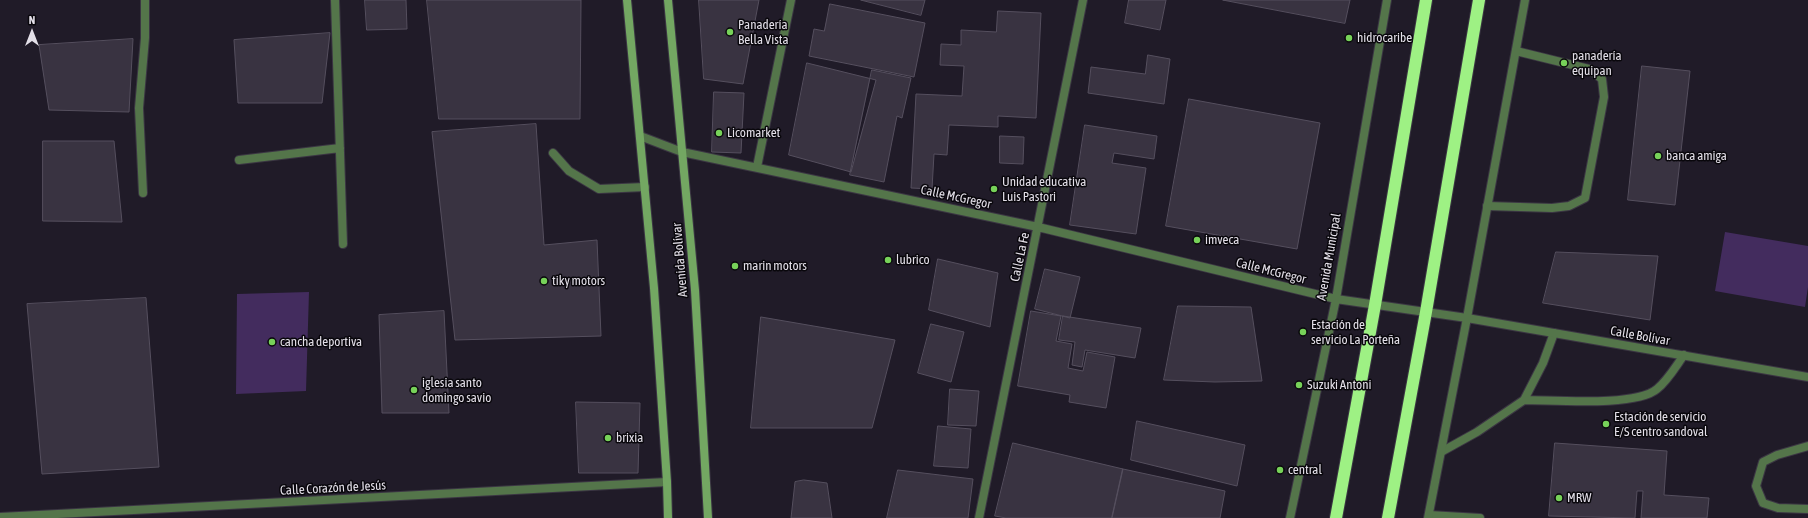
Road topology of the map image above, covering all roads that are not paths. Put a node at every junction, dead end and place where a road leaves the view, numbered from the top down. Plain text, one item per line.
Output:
1 (145, 0) edge
2 (335, 0) edge
3 (627, 0) edge
4 (668, 0) edge
5 (791, 0) edge
6 (1083, 0) edge
7 (1387, 0) edge
8 (1426, 0) edge
9 (1479, 0) edge
10 (1525, 0) edge
11 (1516, 52) junction
12 (640, 136) junction
13 (340, 148) junction
14 (682, 152) junction
15 (553, 153) dead end
16 (239, 160) dead end
17 (757, 166) junction
18 (645, 187) junction
19 (142, 193) dead end
20 (1488, 206) junction
21 (1038, 227) junction
22 (343, 244) dead end
23 (1336, 299) junction
24 (1375, 305) junction
25 (1426, 312) junction
26 (1467, 318) junction
27 (1554, 333) junction
28 (1684, 355) junction
29 (1808, 377) edge
30 (1524, 400) junction
31 (1808, 446) edge
32 (1441, 452) junction
33 (667, 482) junction
34 (1808, 510) edge
35 (1429, 516) edge
36 (0, 517) edge
37 (668, 518) edge
38 (708, 518) edge
39 (979, 518) edge
40 (1290, 518) edge
41 (1336, 518) edge
42 (1388, 518) edge
43 (1480, 518) edge

1 - 19 street
2 - 13 street
3 - 12 street
4 - 14 street, Avenida Bolívar
5 - 17 street
6 - 21 street, Calle La Fe
7 - 23 street, Avenida Municipal
8 - 24 highway
9 - 25 highway
10 - 11 street
11 - 20 street
11 - 20 street
12 - 14 street, Calle McGregor
12 - 18 street
13 - 16 street
13 - 22 street
14 - 17 street, Calle McGregor
14 - 38 street, Avenida Bolívar
15 - 18 street
17 - 21 street, Calle McGregor
18 - 33 street
20 - 26 street
21 - 23 street, Calle McGregor
21 - 39 street, Calle La Fe
23 - 24 street, Calle McGregor
23 - 40 street, Avenida Municipal
24 - 25 street, Calle McGregor
24 - 41 highway
25 - 26 street, Calle Bolívar
25 - 42 highway
26 - 27 street, Calle Bolívar
26 - 32 street
27 - 28 street, Calle Bolívar
27 - 30 street
28 - 29 street, Calle Bolívar
28 - 30 street
30 - 32 street
31 - 34 street
32 - 35 street
33 - 36 street, Calle Corazón de Jesús
33 - 37 street
35 - 43 street

